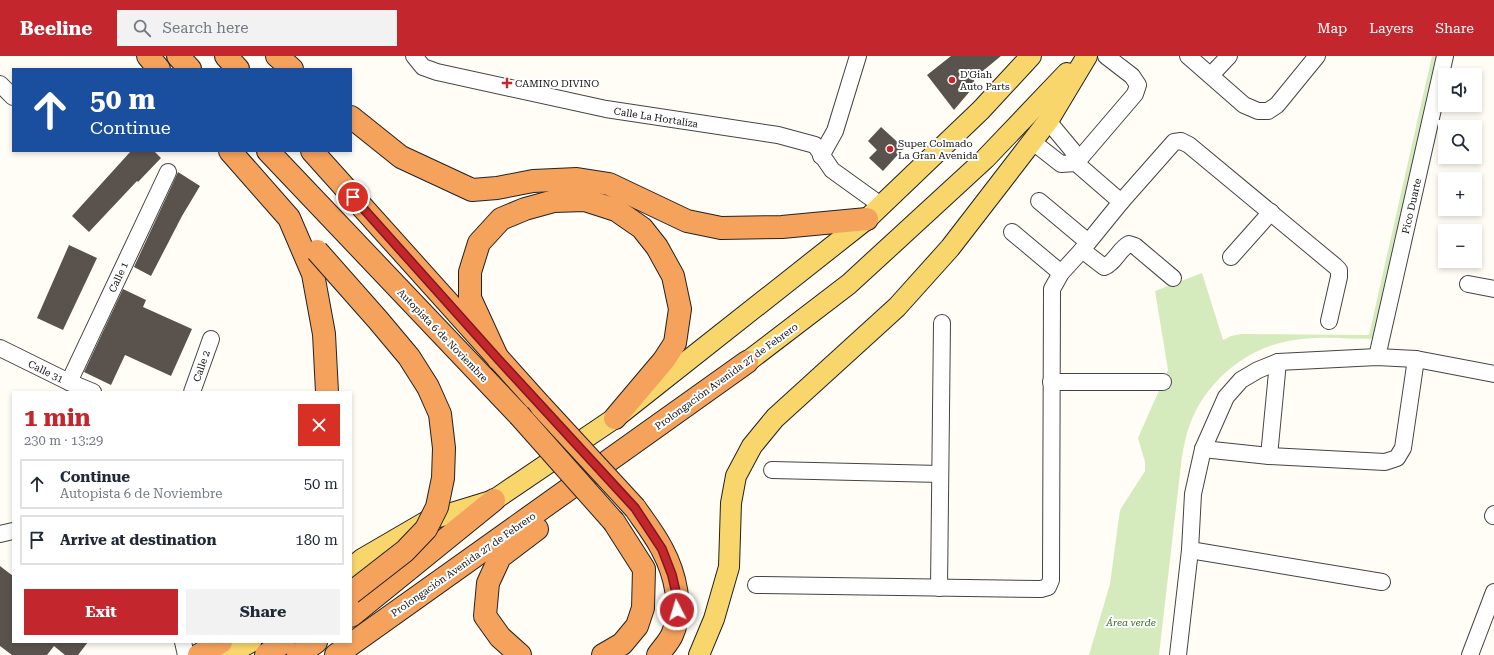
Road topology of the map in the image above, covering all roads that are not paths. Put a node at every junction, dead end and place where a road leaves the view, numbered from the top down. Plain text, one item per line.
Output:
1 (148, 56) edge
2 (178, 56) edge
3 (226, 56) edge
4 (277, 56) edge
5 (414, 56) edge
6 (858, 56) edge
7 (1031, 56) edge
8 (1083, 56) edge
9 (1087, 56) edge
10 (1106, 56) edge
11 (1188, 56) edge
12 (1229, 56) edge
13 (1317, 56) edge
14 (1445, 56) edge
15 (158, 68) edge
16 (189, 68) edge
17 (237, 68) edge
18 (291, 68) edge
19 (1211, 75) junction
20 (0, 84) edge
21 (12, 95) edge
22 (352, 118) edge
23 (1048, 121) junction
24 (1033, 142) junction
25 (231, 152) edge
26 (269, 152) edge
27 (313, 152) edge
28 (821, 156) junction
29 (1076, 163) junction
30 (168, 172) dead end
31 (1039, 201) dead end
32 (1121, 202) junction
33 (875, 212) junction
34 (1270, 212) junction
35 (289, 218) junction
36 (1012, 232) dead end
37 (1085, 246) junction
38 (1231, 257) dead end
39 (1061, 272) junction
40 (1173, 278) dead end
41 (1468, 284) dead end
42 (1494, 289) edge
43 (1329, 321) dead end
44 (942, 323) dead end
45 (211, 339) dead end
46 (0, 348) edge
47 (1377, 357) junction
48 (498, 359) junction
49 (1416, 359) junction
50 (747, 362) junction
51 (1278, 362) junction
52 (1494, 374) edge
53 (69, 382) junction
54 (1051, 382) junction
55 (1163, 382) dead end
56 (91, 391) edge
57 (192, 391) edge
58 (326, 391) edge
59 (615, 418) junction
60 (1203, 449) junction
61 (1269, 456) junction
62 (772, 470) dead end
63 (940, 474) junction
64 (494, 500) junction
65 (12, 531) edge
66 (0, 534) edge
67 (1190, 550) junction
68 (352, 567) edge
69 (1382, 582) dead end
70 (756, 585) dead end
71 (939, 588) junction
72 (352, 592) edge
73 (1494, 592) edge
74 (352, 615) edge
75 (216, 643) edge
76 (248, 643) edge
77 (315, 643) edge
78 (189, 648) edge
79 (228, 655) edge
80 (298, 655) edge
81 (336, 655) edge
82 (520, 655) edge
83 (603, 655) edge
84 (658, 655) edge
85 (699, 655) edge
86 (1178, 655) edge
87 (1470, 655) edge

1 - 15 highway
2 - 16 highway
3 - 17 highway
4 - 18 highway
5 - 28 street, Calle La Hortaliza
6 - 28 street
7 - 33 main road
8 - 50 main road, Prolongación Avenida 27 de Febrero
9 - 23 main road
10 - 29 street
11 - 19 street
12 - 19 street
13 - 19 street
14 - 47 street, Pico Duarte
20 - 21 street
22 - 33 highway
23 - 24 main road
23 - 29 street
24 - 29 street
24 - 85 main road
25 - 35 highway
26 - 83 highway, Autopista 6 de Noviembre, bridge
27 - 48 highway
28 - 33 street, Calle La Hortaliza
29 - 32 street
30 - 53 street, Calle 1
31 - 37 street
32 - 34 street
32 - 37 street
33 - 59 main road
34 - 38 street
34 - 43 street
35 - 58 highway
35 - 72 highway, bridge
36 - 39 street
37 - 39 street
37 - 40 street
39 - 54 street
41 - 42 street
44 - 63 street
45 - 57 street, Calle 2
46 - 53 street, Calle 31
47 - 49 street
47 - 51 street
48 - 59 highway
48 - 84 highway, bridge
49 - 52 street
49 - 61 street
50 - 81 highway, Prolongación Avenida 27 de Febrero
50 - 82 highway
51 - 60 street
51 - 61 street
53 - 56 street, Calle 31
54 - 55 street
54 - 71 street
59 - 64 main road
60 - 61 street
60 - 67 street
62 - 63 street
63 - 71 street
64 - 68 main road
64 - 74 highway
65 - 66 street
67 - 69 street
67 - 86 street
70 - 71 street
73 - 87 street
75 - 78 highway
76 - 79 main road
77 - 80 highway

